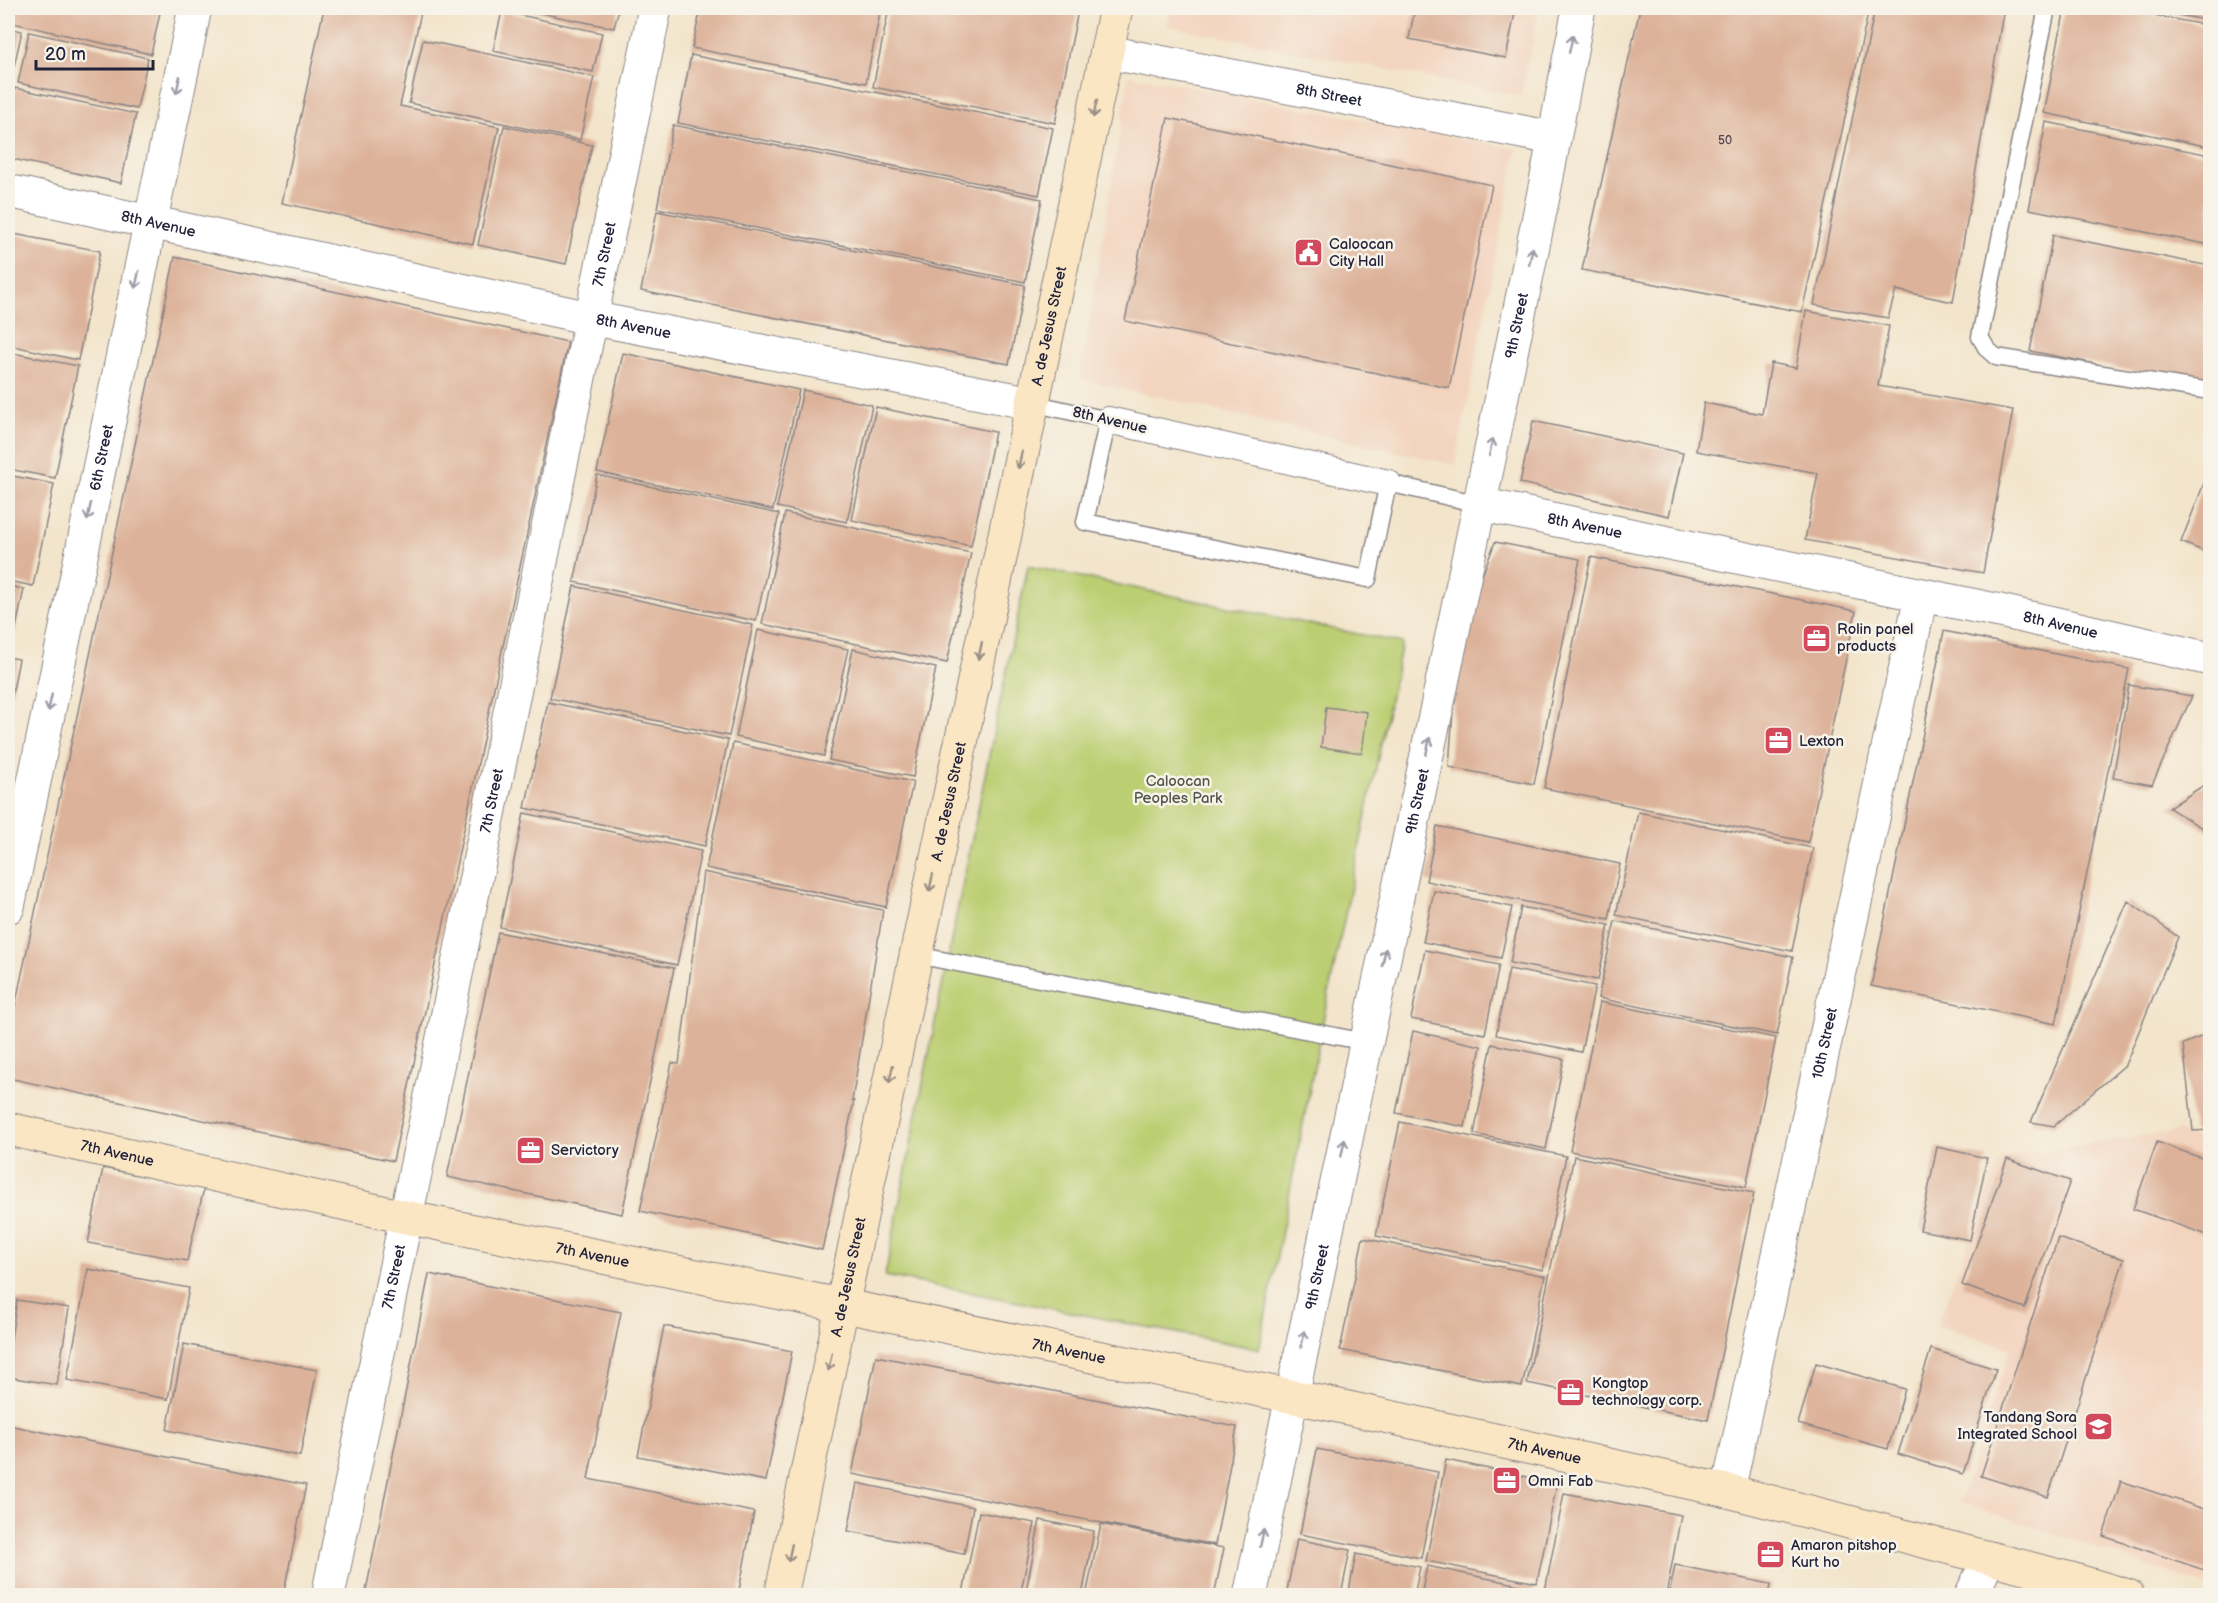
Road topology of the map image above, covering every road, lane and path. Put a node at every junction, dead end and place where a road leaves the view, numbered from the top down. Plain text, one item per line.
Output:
1 (195, 8) edge
2 (655, 8) edge
3 (1116, 8) edge
4 (1579, 8) edge
5 (2047, 8) edge
6 (1107, 52) junction
7 (1553, 138) junction
8 (8, 191) edge
9 (149, 223) junction
10 (590, 318) junction
11 (2211, 391) edge
12 (1032, 403) junction
13 (1108, 420) junction
14 (1388, 483) junction
15 (1479, 504) junction
16 (1921, 596) junction
17 (2211, 659) edge
18 (8, 907) edge
19 (916, 955) junction
20 (1366, 1042) junction
21 (8, 1129) edge
22 (405, 1217) junction
23 (842, 1305) junction
24 (1291, 1396) junction
25 (1728, 1491) junction
26 (1989, 1558) junction
27 (328, 1596) edge
28 (781, 1596) edge
29 (1250, 1596) edge
30 (1971, 1596) edge
31 (2128, 1596) edge

1 -> 9 street, 6th Street
2 - 10 street, 7th Street
3 - 6 main road, A. de Jesus Street
7 -> 4 street, 9th Street
5 - 11 lane
6 - 7 street, 8th Street
6 -> 12 main road, A. de Jesus Street
15 -> 7 street, 9th Street
8 - 9 street, 8th Avenue
9 - 10 street, 8th Avenue
9 -> 18 street, 6th Street
10 - 12 street, 8th Avenue
10 - 22 street, 7th Street
12 - 13 lane, 8th Avenue
12 -> 19 main road, A. de Jesus Street
13 - 14 street, 8th Avenue
13 - 14 lane
14 - 15 lane, 8th Avenue
15 - 16 street, 8th Avenue
20 -> 15 street, 9th Street
16 - 17 street, 8th Avenue
16 - 25 street, 10th Street
19 - 20 lane
19 -> 23 main road, A. de Jesus Street
24 -> 20 street, 9th Street
21 - 22 main road, 7th Avenue
22 - 23 main road, 7th Avenue
22 - 27 street, 7th Street
23 - 24 main road, 7th Avenue
23 -> 28 main road, A. de Jesus Street
24 - 25 main road, 7th Avenue
29 -> 24 street, 9th Street
25 - 26 main road, 7th Avenue
26 - 30 street
26 - 31 main road, 7th Avenue

